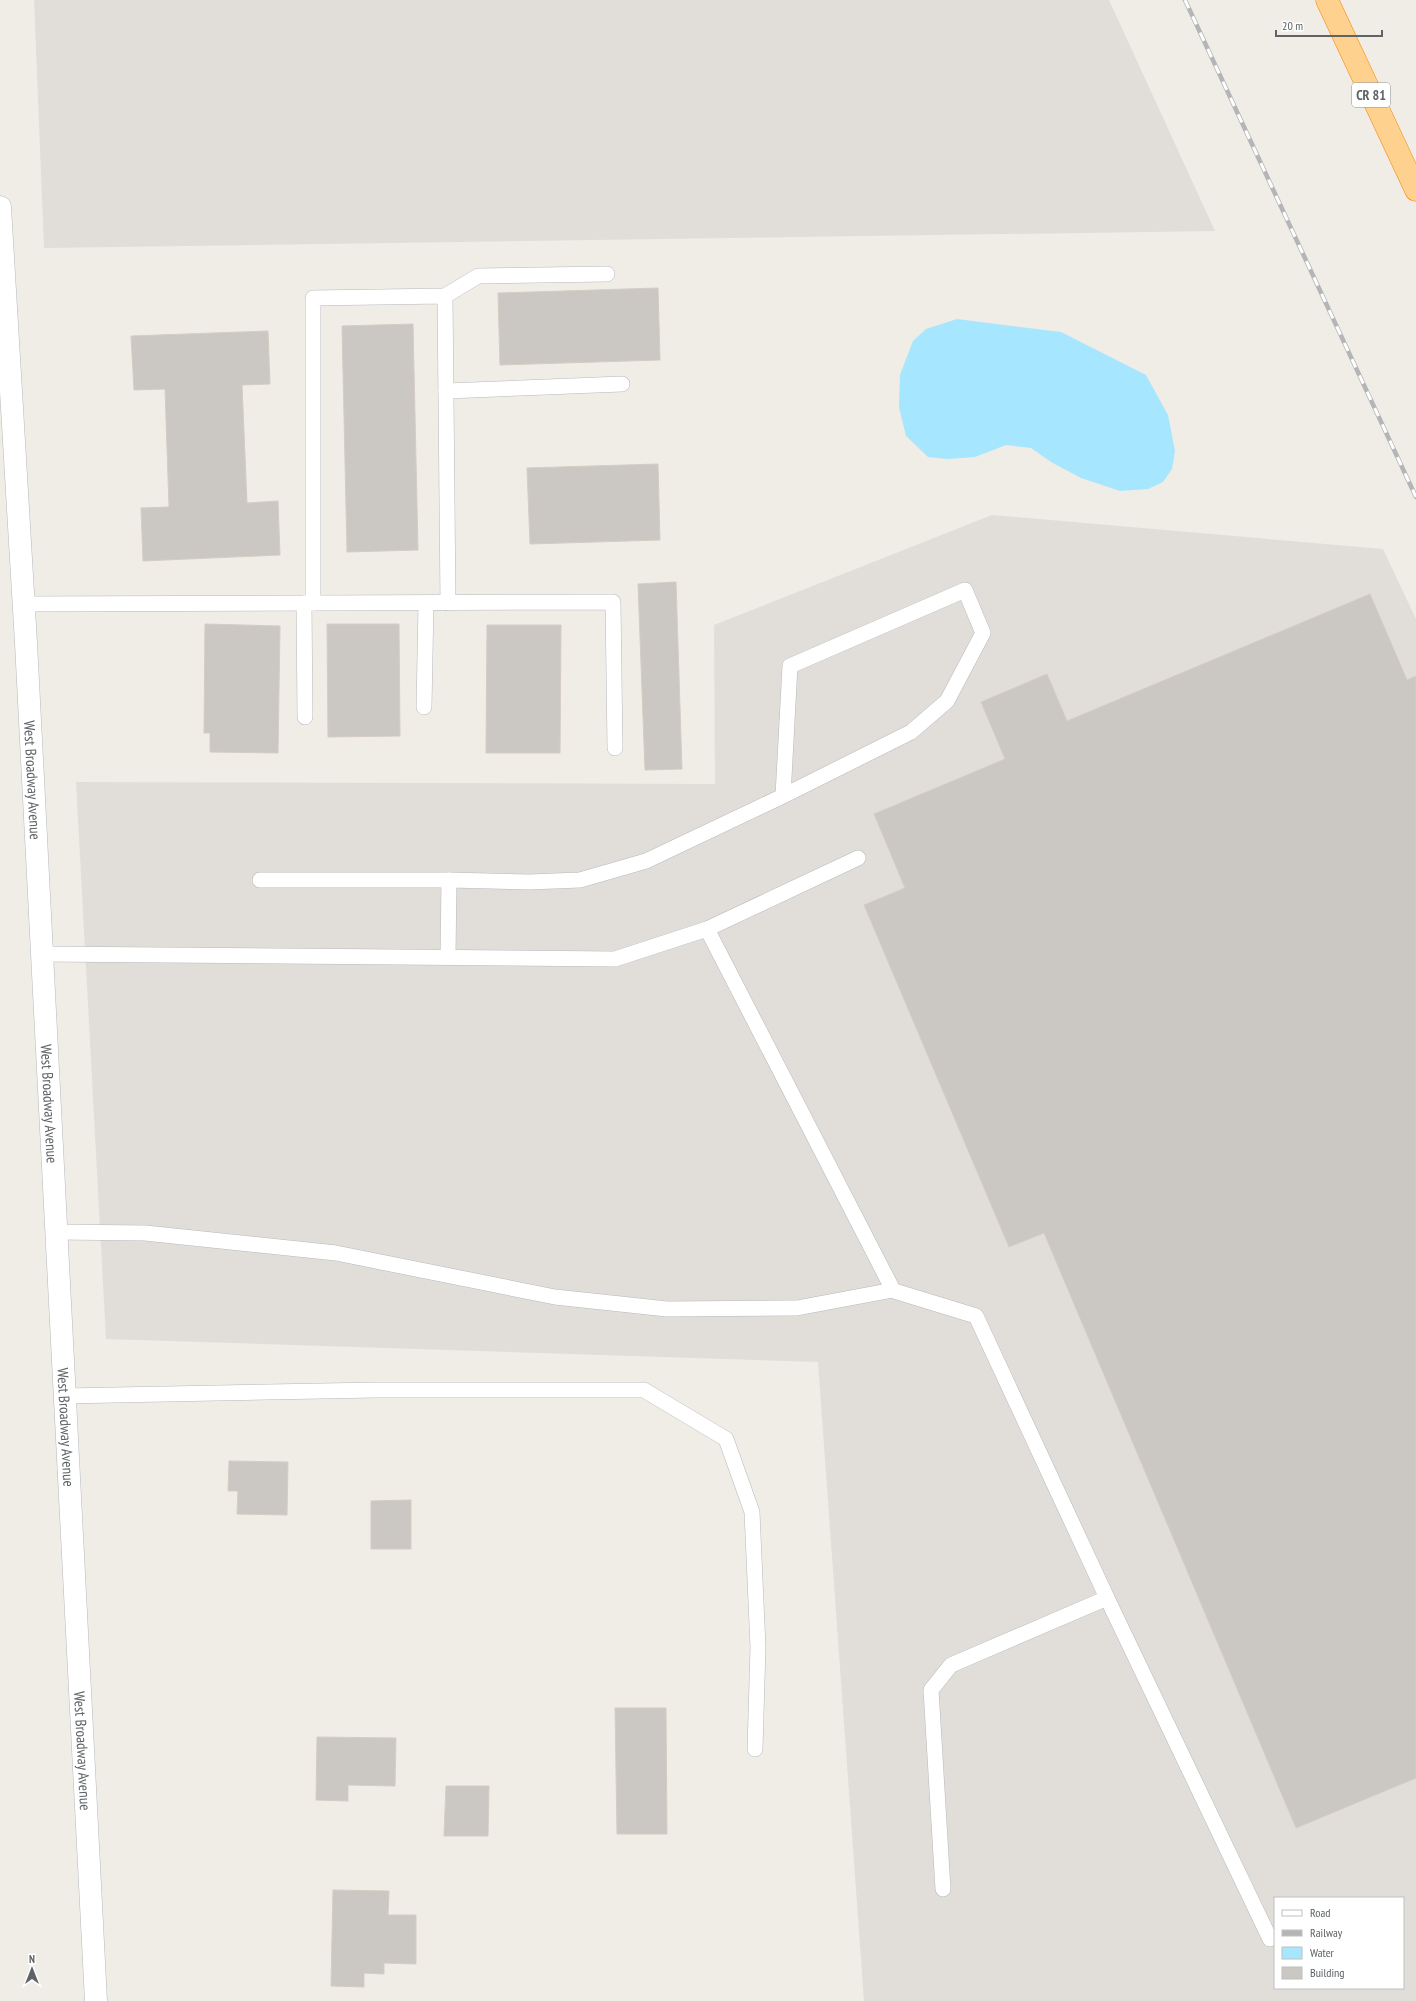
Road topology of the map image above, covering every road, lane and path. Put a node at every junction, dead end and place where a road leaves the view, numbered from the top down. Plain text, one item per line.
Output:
1 (1327, 0) edge
2 (1416, 190) edge
3 (0, 207) edge
4 (607, 274) dead end
5 (445, 296) junction
6 (622, 384) dead end
7 (446, 391) junction
8 (309, 603) junction
9 (426, 603) junction
10 (448, 603) junction
11 (24, 604) junction
12 (424, 707) dead end
13 (305, 717) dead end
14 (615, 748) dead end
15 (783, 796) junction
16 (858, 858) dead end
17 (260, 880) dead end
18 (449, 880) junction
19 (707, 929) junction
20 (41, 954) junction
21 (448, 957) junction
22 (56, 1232) junction
23 (891, 1290) junction
24 (64, 1396) junction
25 (1107, 1598) junction
26 (755, 1749) dead end
27 (943, 1889) dead end
28 (1270, 1939) dead end
29 (96, 2001) edge

1 - 2 highway, CR 81
3 - 11 street, West Broadway Avenue
4 - 5 lane
5 - 7 lane
5 - 8 lane
6 - 7 lane
7 - 10 lane
8 - 9 lane
8 - 11 lane
8 - 13 lane
9 - 10 lane
9 - 12 lane
10 - 14 lane
11 - 20 street, West Broadway Avenue
15 - 15 lane
15 - 18 lane
16 - 19 lane
17 - 18 lane
18 - 21 lane
19 - 21 lane
19 - 23 lane
20 - 21 lane
20 - 22 street, West Broadway Avenue
22 - 23 lane
22 - 24 street, West Broadway Avenue
23 - 25 lane
24 - 26 lane
24 - 29 street, West Broadway Avenue
25 - 27 lane
25 - 28 lane

